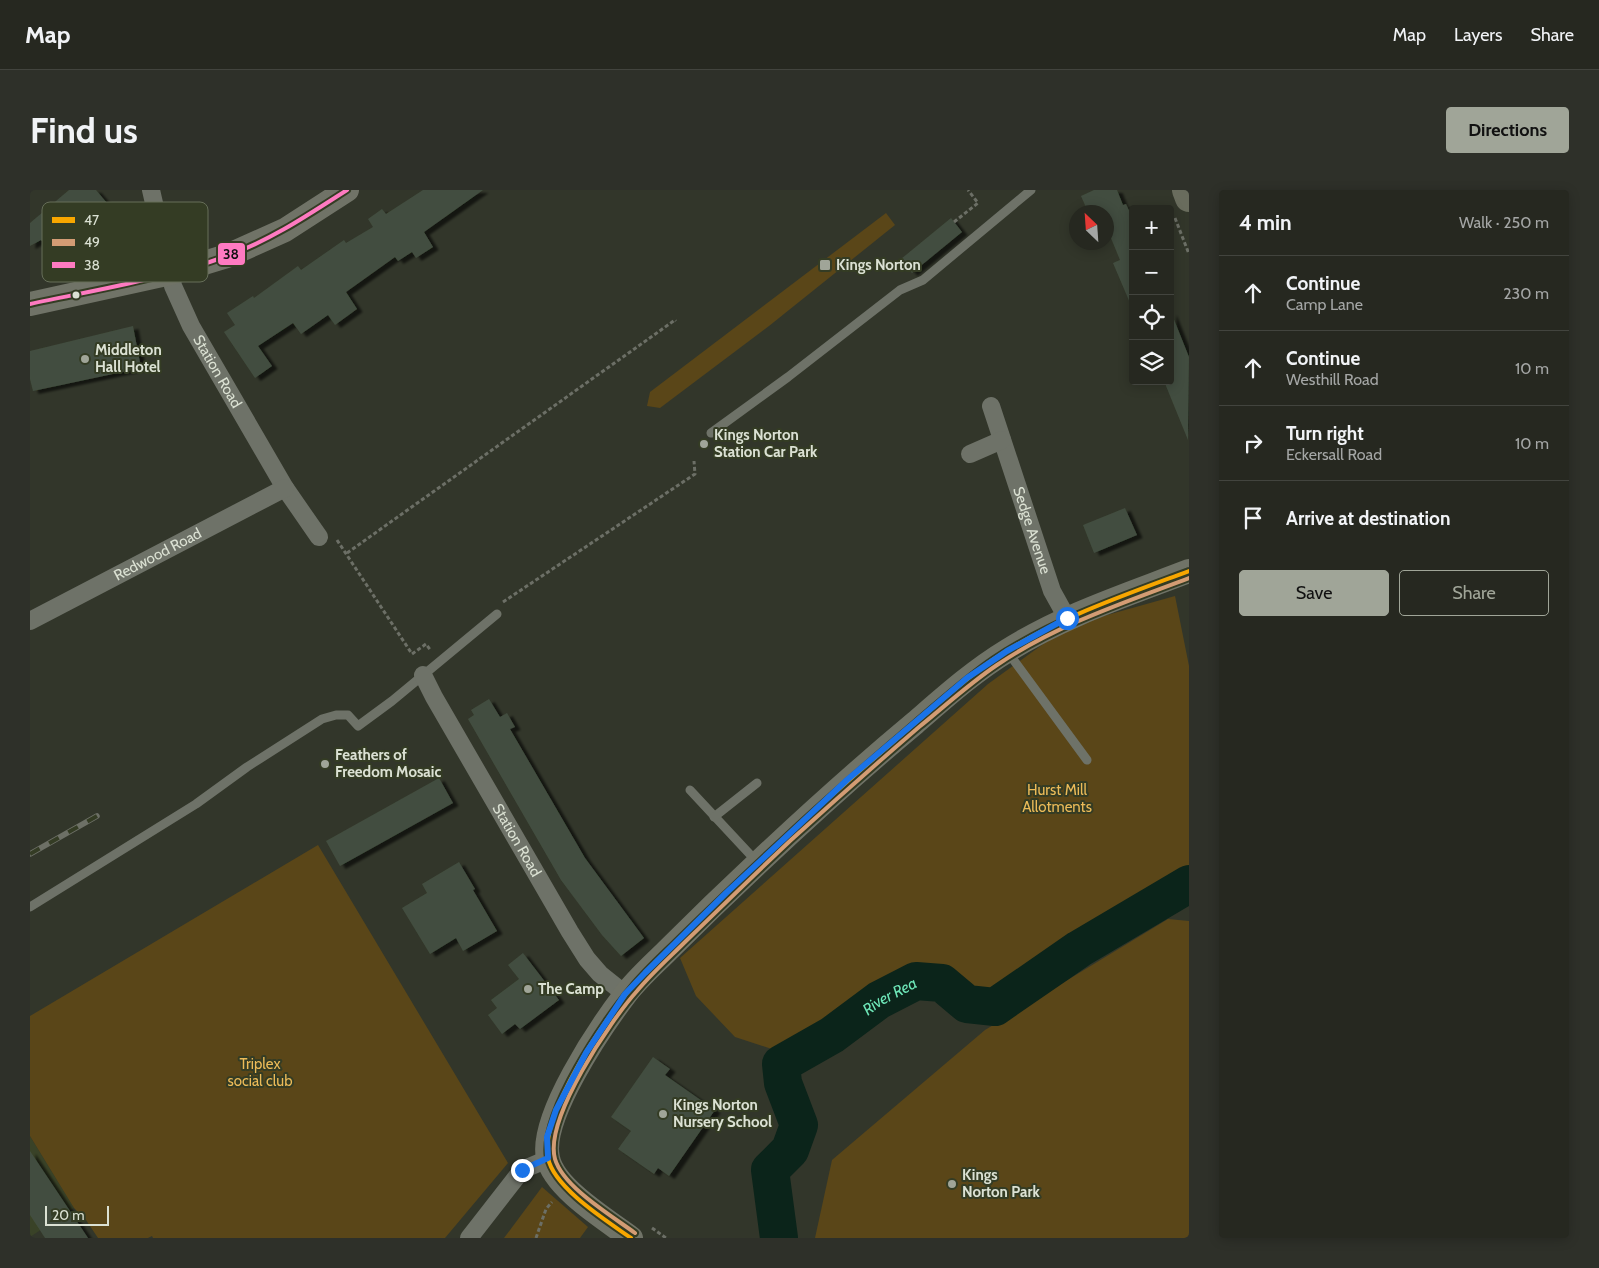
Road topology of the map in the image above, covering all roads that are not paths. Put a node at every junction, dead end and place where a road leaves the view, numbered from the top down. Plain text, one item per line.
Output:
1 (347, 190) edge
2 (1031, 190) edge
3 (1186, 190) edge
4 (1181, 206) edge
5 (208, 262) edge
6 (130, 282) edge
7 (172, 282) edge
8 (30, 304) edge
9 (991, 406) dead end
10 (711, 433) dead end
11 (1002, 440) junction
12 (970, 454) dead end
13 (285, 488) junction
14 (319, 537) dead end
15 (1189, 571) edge
16 (497, 614) dead end
17 (1067, 618) junction
18 (30, 621) edge
19 (1007, 651) junction
20 (423, 674) junction
21 (1087, 760) dead end
22 (757, 783) dead end
23 (690, 790) dead end
24 (714, 817) junction
25 (758, 863) junction
26 (30, 908) edge
27 (625, 994) junction
28 (548, 1158) junction
29 (469, 1238) edge
30 (631, 1238) edge

1 - 5 street
2 - 10 lane
3 - 4 highway
6 - 8 street
7 - 13 street, Station Road
9 - 11 street, Sedge Avenue
11 - 12 street
11 - 17 street, Sedge Avenue
13 - 14 street, Station Road
13 - 18 street, Redwood Road
15 - 17 street
16 - 20 lane
17 - 19 street
19 - 21 lane
19 - 25 street
20 - 26 lane
20 - 27 street, Station Road
22 - 24 lane
23 - 24 lane
24 - 25 lane
25 - 27 street
27 - 28 street
28 - 29 street
28 - 30 street

